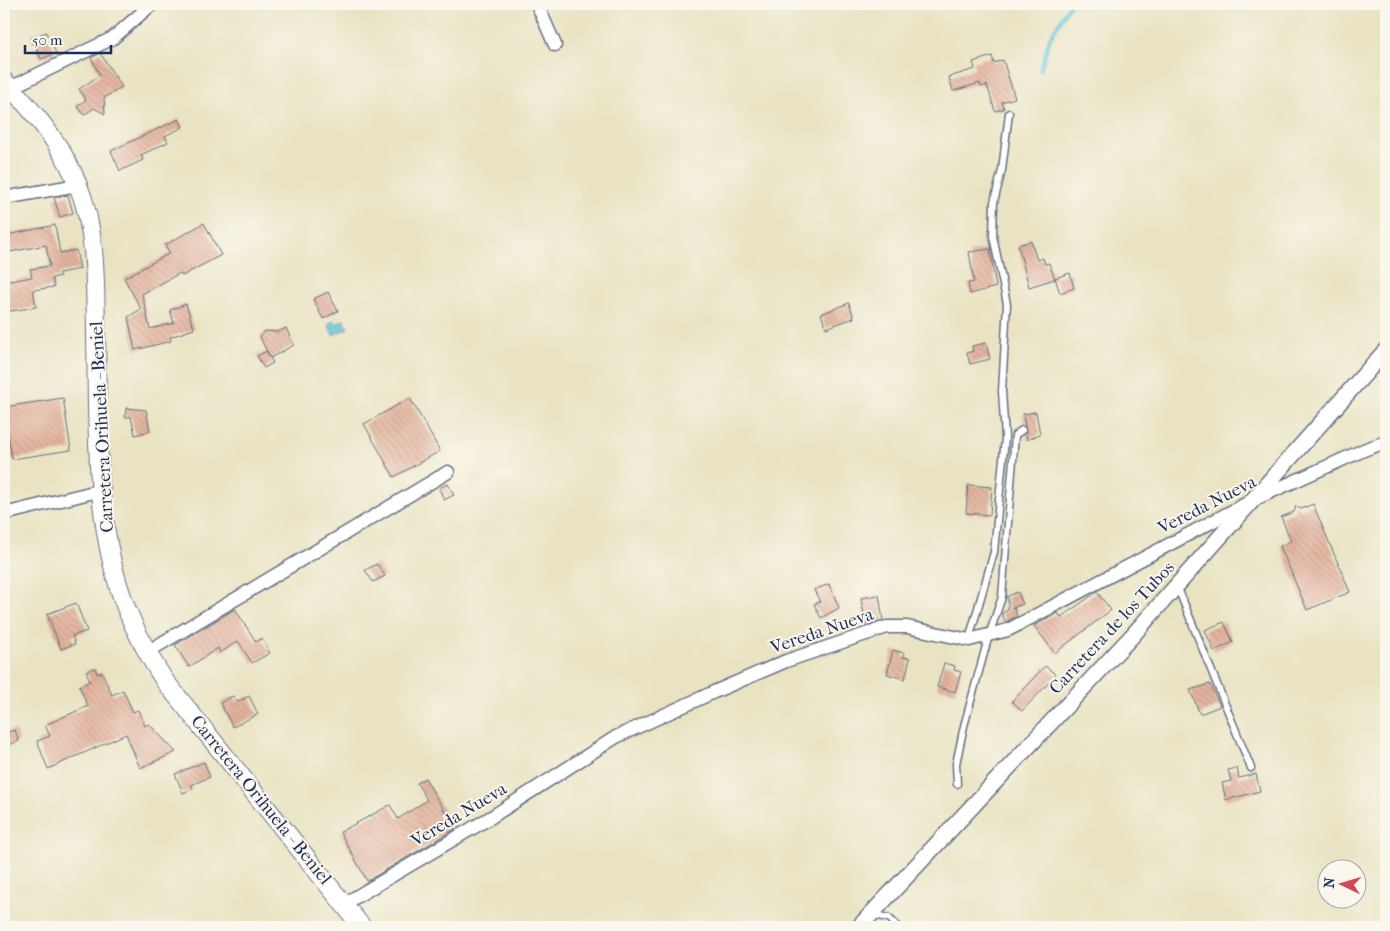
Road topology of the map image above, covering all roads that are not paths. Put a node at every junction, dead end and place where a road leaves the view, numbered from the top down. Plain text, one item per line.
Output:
1 (152, 4) edge
2 (537, 4) edge
3 (555, 45) dead end
4 (7, 84) edge
5 (1009, 113) dead end
6 (78, 185) junction
7 (4, 198) edge
8 (1386, 350) edge
9 (1022, 430) dead end
10 (1386, 442) edge
11 (448, 472) dead end
12 (102, 490) junction
13 (1253, 500) junction
14 (4, 514) edge
15 (1176, 586) junction
16 (989, 635) junction
17 (969, 640) junction
18 (147, 652) junction
19 (1251, 768) dead end
20 (957, 784) dead end
21 (344, 904) junction
22 (871, 914) junction
23 (362, 927) edge
24 (859, 927) edge
25 (898, 927) edge

1 - 4 street
2 - 3 street
4 - 6 main road, Carretera Orihuela - Beniel
5 - 17 lane
6 - 7 street
6 - 12 main road, Carretera Orihuela - Beniel
8 - 13 street, Carretera de los Tubos
9 - 16 lane
10 - 13 street, Vereda Nueva
11 - 18 street
12 - 14 street
12 - 18 main road, Carretera Orihuela - Beniel
13 - 15 street, Carretera de los Tubos
13 - 16 street, Vereda Nueva
15 - 19 lane
15 - 22 street, Carretera de los Tubos
16 - 17 street, Vereda Nueva
16 - 20 lane
17 - 21 street, Vereda Nueva
18 - 21 main road, Carretera Orihuela - Beniel
21 - 23 main road, Carretera Orihuela - Beniel
22 - 24 street, Carretera de los Tubos
22 - 25 lane

